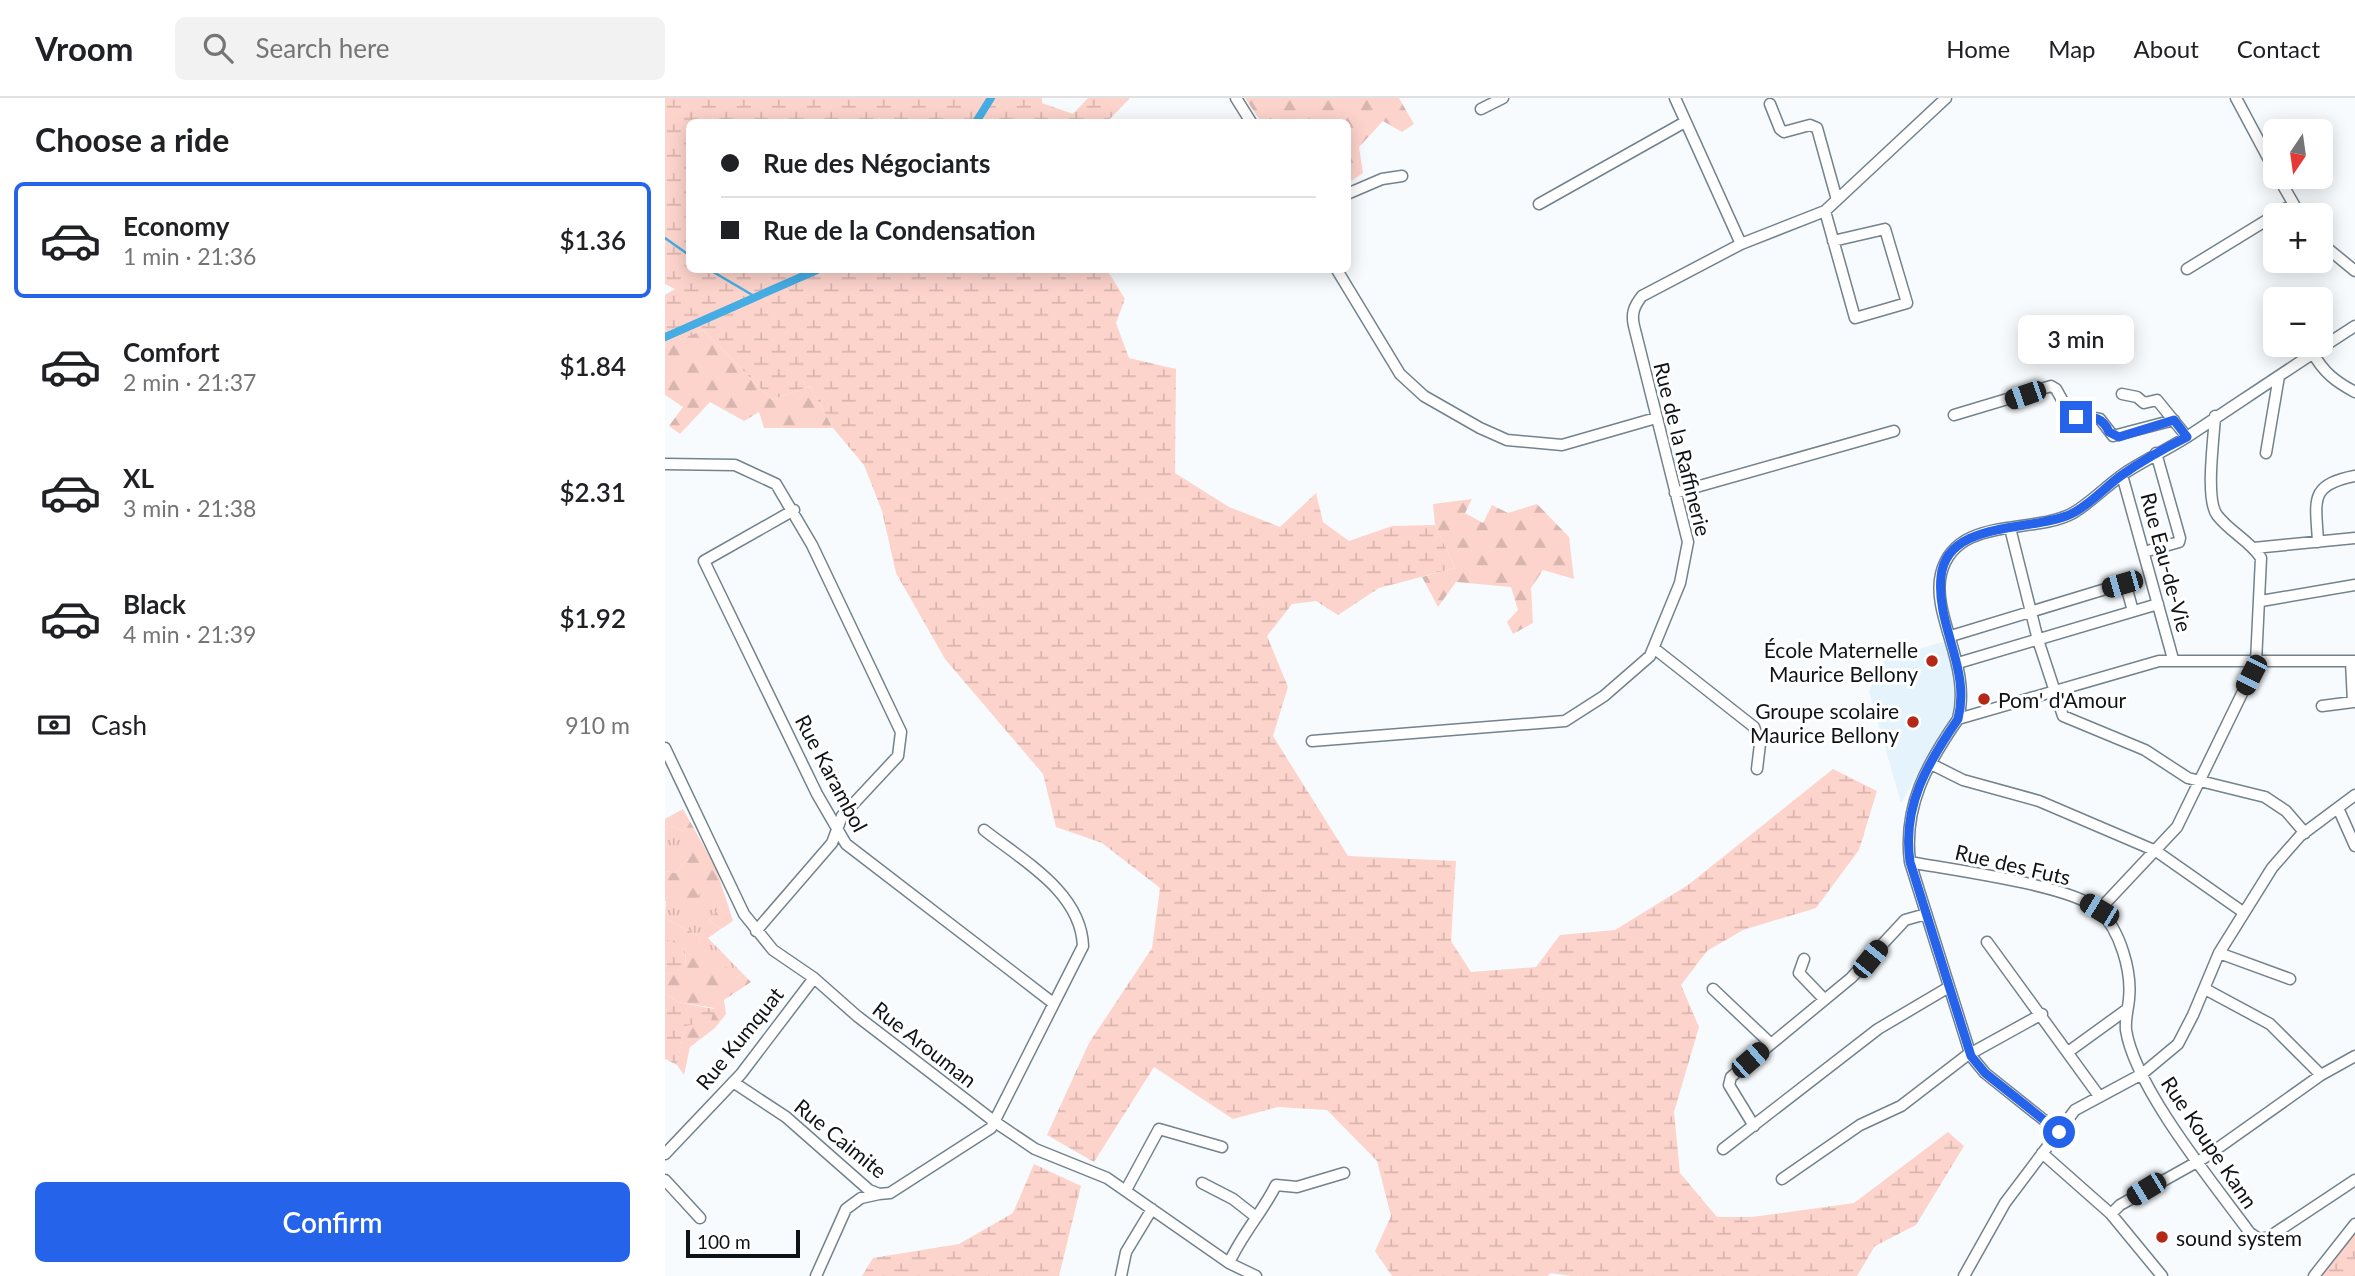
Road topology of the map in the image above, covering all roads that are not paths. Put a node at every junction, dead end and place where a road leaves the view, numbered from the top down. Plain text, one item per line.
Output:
1 (1236, 98) edge
2 (1503, 98) edge
3 (1675, 98) edge
4 (1946, 98) edge
5 (2236, 98) edge
6 (1770, 104) dead end
7 (1481, 108) dead end
8 (1249, 119) edge
9 (1685, 122) junction
10 (2263, 149) edge
11 (1402, 176) dead end
12 (1351, 192) edge
13 (1837, 200) junction
14 (1539, 204) dead end
15 (1825, 211) junction
16 (2263, 222) edge
17 (1833, 241) junction
18 (1741, 244) junction
19 (2333, 253) edge
20 (2187, 269) dead end
21 (2355, 271) edge
22 (1339, 273) edge
23 (2355, 326) edge
24 (2333, 340) edge
25 (2307, 357) edge
26 (2316, 357) edge
27 (2279, 376) junction
28 (2355, 392) edge
29 (2122, 394) dead end
30 (1954, 415) dead end
31 (2215, 416) junction
32 (1656, 418) junction
33 (2174, 420) junction
34 (1894, 432) dead end
35 (2187, 437) junction
36 (2156, 453) junction
37 (2266, 453) dead end
38 (665, 464) edge
39 (2122, 475) junction
40 (2355, 476) edge
41 (1675, 493) junction
42 (794, 510) junction
43 (2010, 528) junction
44 (2355, 538) edge
45 (2318, 542) junction
46 (2254, 548) junction
47 (2144, 552) junction
48 (2355, 585) edge
49 (2261, 601) junction
50 (2158, 604) junction
51 (2030, 611) junction
52 (2133, 611) junction
53 (1951, 636) junction
54 (2038, 640) junction
55 (1655, 649) junction
56 (2173, 660) junction
57 (2353, 661) edge
58 (2256, 662) junction
59 (1958, 663) junction
60 (2053, 691) junction
61 (2322, 705) dead end
62 (1958, 719) junction
63 (1312, 741) dead end
64 (665, 748) edge
65 (1930, 764) junction
66 (1757, 769) dead end
67 (2199, 782) junction
68 (2355, 795) edge
69 (2338, 808) junction
70 (984, 830) dead end
71 (838, 833) junction
72 (2305, 833) junction
73 (2355, 846) edge
74 (2156, 851) junction
75 (1910, 862) junction
76 (2099, 910) junction
77 (2243, 912) junction
78 (1926, 914) junction
79 (756, 931) junction
80 (1987, 942) dead end
81 (2219, 953) junction
82 (1804, 959) dead end
83 (814, 978) junction
84 (2290, 979) dead end
85 (1949, 986) junction
86 (1713, 989) dead end
87 (2205, 989) junction
88 (1823, 999) junction
89 (1053, 1003) junction
90 (2126, 1010) junction
91 (2042, 1014) junction
92 (1770, 1043) junction
93 (2068, 1052) junction
94 (1971, 1053) junction
95 (2355, 1056) edge
96 (2142, 1074) junction
97 (2321, 1075) junction
98 (733, 1082) junction
99 (2099, 1096) junction
100 (995, 1122) junction
101 (1754, 1126) junction
102 (2059, 1132) junction
103 (1222, 1147) dead end
104 (1723, 1149) dead end
105 (2042, 1153) junction
106 (665, 1154) edge
107 (2196, 1161) junction
108 (1343, 1173) dead end
109 (1782, 1179) dead end
110 (665, 1180) edge
111 (2355, 1180) edge
112 (1202, 1183) dead end
113 (1126, 1190) junction
114 (879, 1194) junction
115 (1152, 1209) junction
116 (2111, 1214) junction
117 (1256, 1217) junction
118 (700, 1218) dead end
119 (2355, 1224) edge
120 (1229, 1263) junction
121 (816, 1276) edge
122 (1121, 1276) edge
123 (1256, 1276) edge
124 (1964, 1276) edge
125 (2162, 1276) edge
126 (2314, 1276) edge

1 - 8 street
2 - 7 street
3 - 9 street
4 - 13 street, Rue de la Raffinerie
5 - 10 street
6 - 13 street
9 - 14 street
9 - 18 street
11 - 12 street
13 - 15 street, Rue de la Raffinerie
15 - 17 street
15 - 18 street, Rue de la Raffinerie
16 - 20 street
17 - 17 street
18 - 32 street, Rue de la Raffinerie
19 - 21 street
22 - 32 street
23 - 24 street
25 - 27 street
26 - 28 street
27 - 31 street
27 - 37 street
29 - 33 street
30 - 33 street
31 - 35 street
31 - 46 street
32 - 41 street, Rue de la Raffinerie
33 - 35 street
34 - 41 street
35 - 36 street
36 - 39 street
36 - 47 street
38 - 42 street
39 - 43 street
39 - 47 street, Rue Eau-de-Vie
40 - 45 street
41 - 55 street, Rue de la Raffinerie
42 - 71 street
42 - 71 street, Rue Karambol
43 - 51 street
43 - 53 street
44 - 45 street
45 - 46 street
46 - 49 street
47 - 50 street, Rue Eau-de-Vie
48 - 49 street
49 - 58 street
50 - 52 street
50 - 56 street, Rue Eau-de-Vie
51 - 52 street
51 - 53 street
51 - 54 street
52 - 54 street
53 - 59 street
54 - 59 street
54 - 60 street
55 - 63 street, Rue de la Raffinerie
55 - 66 street
56 - 58 street
56 - 60 street
57 - 58 street
57 - 61 street
58 - 67 street
59 - 62 street
60 - 62 street
60 - 67 street
62 - 65 street
64 - 79 street, Rue Arouman
65 - 74 street
65 - 75 street
67 - 72 street
67 - 74 street
68 - 69 street
69 - 72 street
69 - 73 street
70 - 89 street
71 - 79 street
71 - 89 street, Rue Karambol
72 - 77 street
74 - 76 street
74 - 77 street
75 - 76 street, Rue des Futs
75 - 78 street
76 - 90 street
77 - 81 street
78 - 85 street
78 - 88 street
79 - 83 street, Rue Arouman
80 - 91 street
81 - 84 street
81 - 87 street
82 - 88 street
83 - 98 street, Rue Kumquat
83 - 100 street, Rue Arouman
85 - 94 street
85 - 101 street
86 - 92 street
87 - 96 street
87 - 97 street
88 - 92 street
89 - 100 street
90 - 93 street
90 - 96 street
91 - 93 street
91 - 94 street
92 - 101 street
93 - 99 street
94 - 102 street
94 - 109 street
95 - 97 street
96 - 99 street
96 - 107 street, Rue Koupe Kann
97 - 107 street
98 - 106 street, Rue Kumquat
98 - 114 street, Rue Caimite
99 - 102 street
100 - 113 street, Rue Arouman
100 - 114 street, Rue Caimite
101 - 104 street
102 - 105 street
103 - 113 street
105 - 116 street
105 - 124 street
107 - 111 street, Rue Koupe Kann
107 - 116 street
108 - 117 street
110 - 118 street
112 - 117 street
113 - 115 street, Rue Arouman
114 - 121 street
115 - 120 street, Rue Arouman
115 - 122 street
116 - 125 street
117 - 120 street
119 - 126 street
120 - 123 street, Rue Arouman

